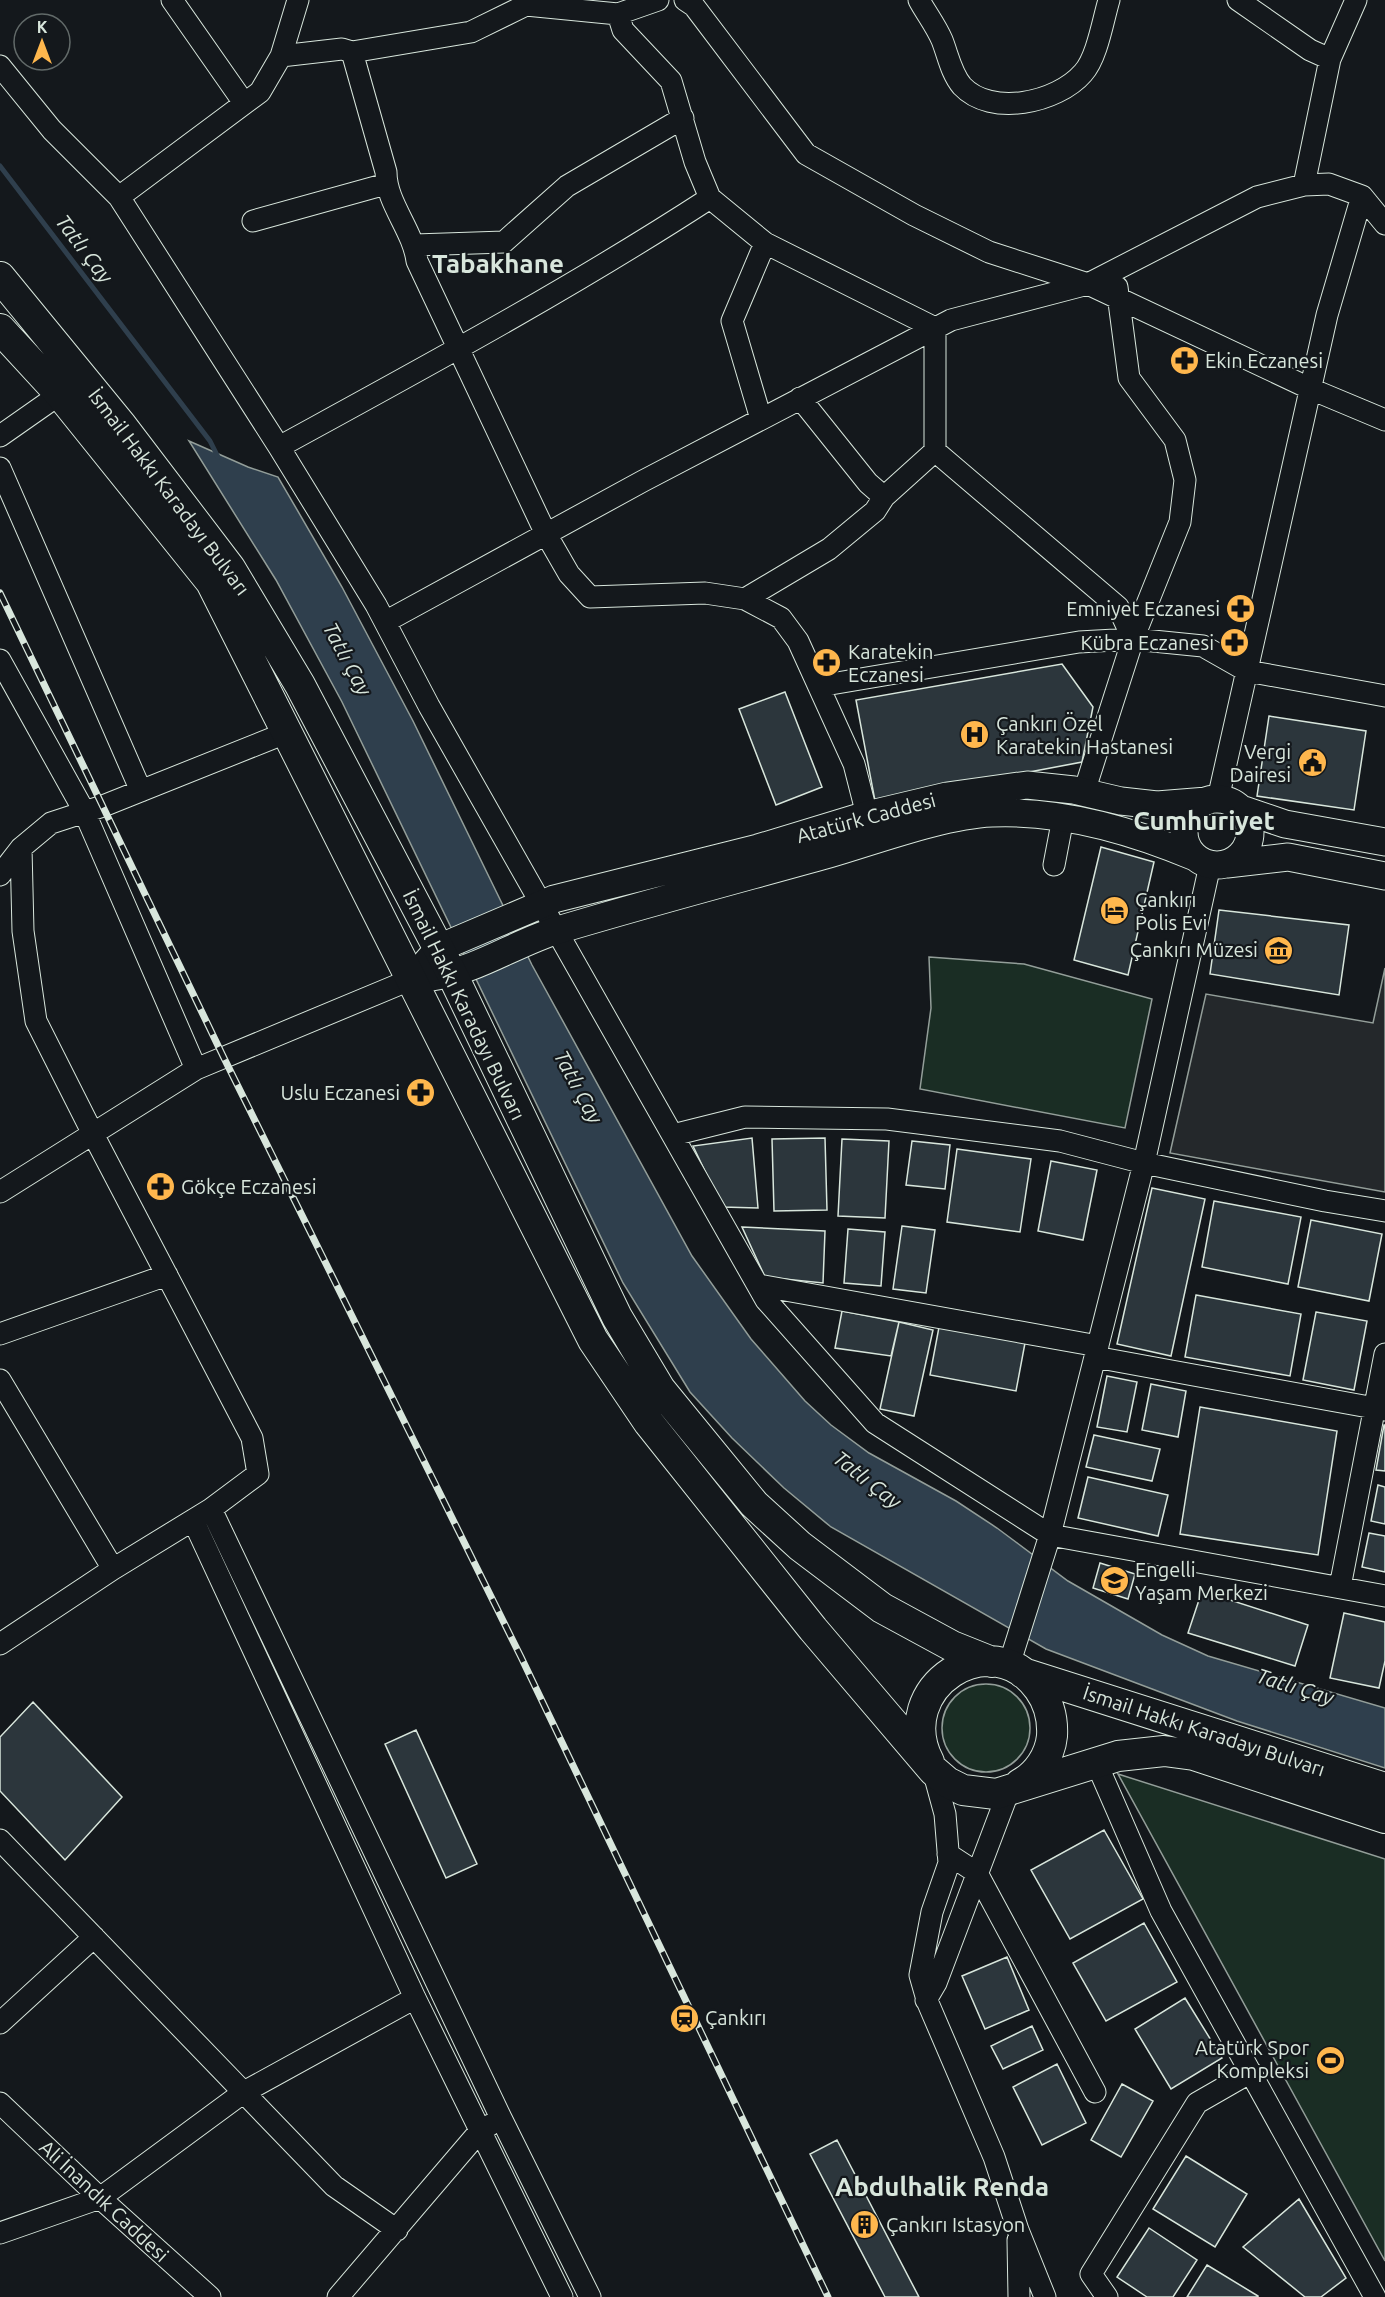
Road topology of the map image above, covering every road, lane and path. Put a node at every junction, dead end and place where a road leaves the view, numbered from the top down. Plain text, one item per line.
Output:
1 (172, 0) edge
2 (298, 0) edge
3 (658, 0) edge
4 (685, 0) edge
5 (919, 0) edge
6 (1110, 0) edge
7 (1239, 0) edge
8 (1356, 0) edge
9 (618, 14) junction
10 (352, 52) junction
11 (281, 56) junction
12 (1330, 59) junction
13 (0, 66) edge
14 (244, 103) junction
15 (683, 118) junction
16 (386, 184) junction
17 (1304, 185) junction
18 (1362, 196) junction
19 (119, 197) junction
20 (710, 198) junction
21 (254, 221) dead end
22 (1385, 224) edge
23 (765, 243) junction
24 (415, 245) junction
25 (1114, 270) junction
26 (0, 277) edge
27 (1088, 284) junction
28 (1118, 297) junction
29 (935, 328) junction
30 (0, 329) edge
31 (459, 349) junction
32 (1311, 389) junction
33 (60, 394) junction
34 (800, 398) junction
35 (761, 419) junction
36 (1385, 420) edge
37 (0, 436) edge
38 (279, 447) junction
39 (935, 451) junction
40 (0, 468) edge
41 (884, 497) junction
42 (546, 534) junction
43 (745, 599) junction
44 (385, 622) junction
45 (1132, 639) junction
46 (0, 660) edge
47 (1247, 671) junction
48 (819, 686) junction
49 (1385, 696) edge
50 (288, 732) junction
51 (141, 791) junction
52 (1084, 792) junction
53 (1222, 803) junction
54 (84, 811) junction
55 (867, 815) junction
56 (1063, 818) junction
57 (1385, 842) edge
58 (21, 848) junction
59 (1210, 862) junction
60 (1054, 865) dead end
61 (0, 875) edge
62 (1385, 876) edge
63 (536, 907) junction
64 (550, 934) junction
65 (445, 961) junction
66 (412, 979) junction
67 (196, 1069) junction
68 (673, 1135) junction
69 (94, 1136) junction
70 (1144, 1162) junction
71 (0, 1192) edge
72 (1385, 1211) edge
73 (167, 1275) junction
74 (758, 1285) junction
75 (0, 1334) edge
76 (1096, 1352) junction
77 (1385, 1354) edge
78 (0, 1380) edge
79 (1380, 1409) edge
80 (211, 1509) junction
81 (193, 1520) junction
82 (1050, 1535) junction
83 (113, 1569) junction
84 (1340, 1587) junction
85 (1385, 1596) edge
86 (0, 1644) edge
87 (1010, 1660) junction
88 (1096, 1761) junction
89 (933, 1770) junction
90 (1385, 1788) edge
91 (1008, 1790) junction
92 (1385, 1818) edge
93 (0, 1840) edge
94 (948, 1854) junction
95 (977, 1873) junction
96 (94, 1937) junction
97 (415, 1998) junction
98 (926, 2000) junction
99 (0, 2023) edge
100 (1251, 2072) junction
101 (244, 2092) junction
102 (1095, 2092) dead end
103 (0, 2103) edge
104 (501, 2118) junction
105 (479, 2132) junction
106 (100, 2198) junction
107 (397, 2230) junction
108 (1018, 2230) junction
109 (0, 2233) edge
110 (1372, 2295) edge
111 (210, 2297) edge
112 (338, 2297) edge
113 (562, 2297) edge
114 (590, 2297) edge
115 (1019, 2297) edge
116 (1045, 2297) edge
117 (1107, 2297) edge

1 - 14 street
2 - 11 street
3 - 9 street
4 - 27 street
5 - 6 street
7 - 12 street
8 - 12 street
9 - 10 street
9 - 15 street
10 - 11 street
10 - 16 street
11 - 14 street
12 - 17 street
13 - 19 street
14 - 19 street
15 - 20 street
15 - 24 street
16 - 21 street
16 - 24 street
17 - 18 street
17 - 25 street
18 - 22 street
18 - 32 street
19 - 38 street
20 - 23 street
20 - 31 street
23 - 29 street
23 - 35 street
24 - 31 street
25 - 27 street
25 - 28 street
26 - 65 highway, İsmail Hakkı Karadayı Bulvarı
27 - 28 street
27 - 29 street
28 - 32 street
28 - 45 street
29 - 34 street
29 - 39 street
30 - 33 highway
31 - 38 street
31 - 42 street
32 - 36 street
32 - 47 street
33 - 37 street
33 - 50 highway
34 - 35 street
34 - 41 street
35 - 42 street
38 - 44 street
39 - 41 street
39 - 45 street
40 - 51 street
41 - 43 street
42 - 43 street
42 - 44 street
43 - 48 street
44 - 63 street
45 - 47 street
45 - 48 street
45 - 52 street
46 - 54 street
47 - 49 street
47 - 53 street
48 - 55 street
50 - 51 street
50 - 66 highway
51 - 54 street
52 - 53 main road, Atatürk Caddesi
52 - 55 main road, Atatürk Caddesi
53 - 57 main road, Atatürk Caddesi
53 - 59 main road
53 - 59 main road
54 - 58 street
54 - 67 street
55 - 63 main road, Atatürk Caddesi
56 - 59 main road, Atatürk Caddesi
56 - 60 street
56 - 64 main road, Atatürk Caddesi
58 - 61 street
58 - 69 street
59 - 62 main road, Atatürk Caddesi
59 - 70 street
63 - 64 street
63 - 65 main road, Atatürk Caddesi
64 - 65 main road, Atatürk Caddesi
64 - 68 street
65 - 66 main road
65 - 87 highway, İsmail Hakkı Karadayı Bulvarı
66 - 67 street
66 - 89 highway
67 - 69 street
68 - 70 street
68 - 74 street
69 - 71 street
69 - 73 street
70 - 72 street
70 - 76 street
73 - 75 street
73 - 80 street
74 - 76 street
74 - 82 street
76 - 79 street
76 - 82 street
77 - 79 street
78 - 83 street
79 - 84 street
80 - 81 street
80 - 104 street
81 - 83 street
81 - 97 street
82 - 84 street
82 - 87 street
83 - 86 street
84 - 85 street
87 - 89 highway
87 - 90 highway, İsmail Hakkı Karadayı Bulvarı
87 - 91 highway
88 - 91 highway
88 - 92 highway
88 - 100 street
89 - 91 highway
89 - 94 street
91 - 95 street
93 - 96 street
94 - 95 street
94 - 98 street
95 - 98 street
95 - 102 street
96 - 99 street
96 - 101 street
97 - 101 street
97 - 105 street
98 - 108 street
100 - 110 street
100 - 117 street
101 - 106 street
101 - 107 street
103 - 106 street, Ali İnandık Caddesi
104 - 105 street
104 - 114 street
105 - 107 street
105 - 113 street
106 - 109 street
106 - 111 street, Ali İnandık Caddesi
107 - 112 street
108 - 115 street
108 - 116 street

